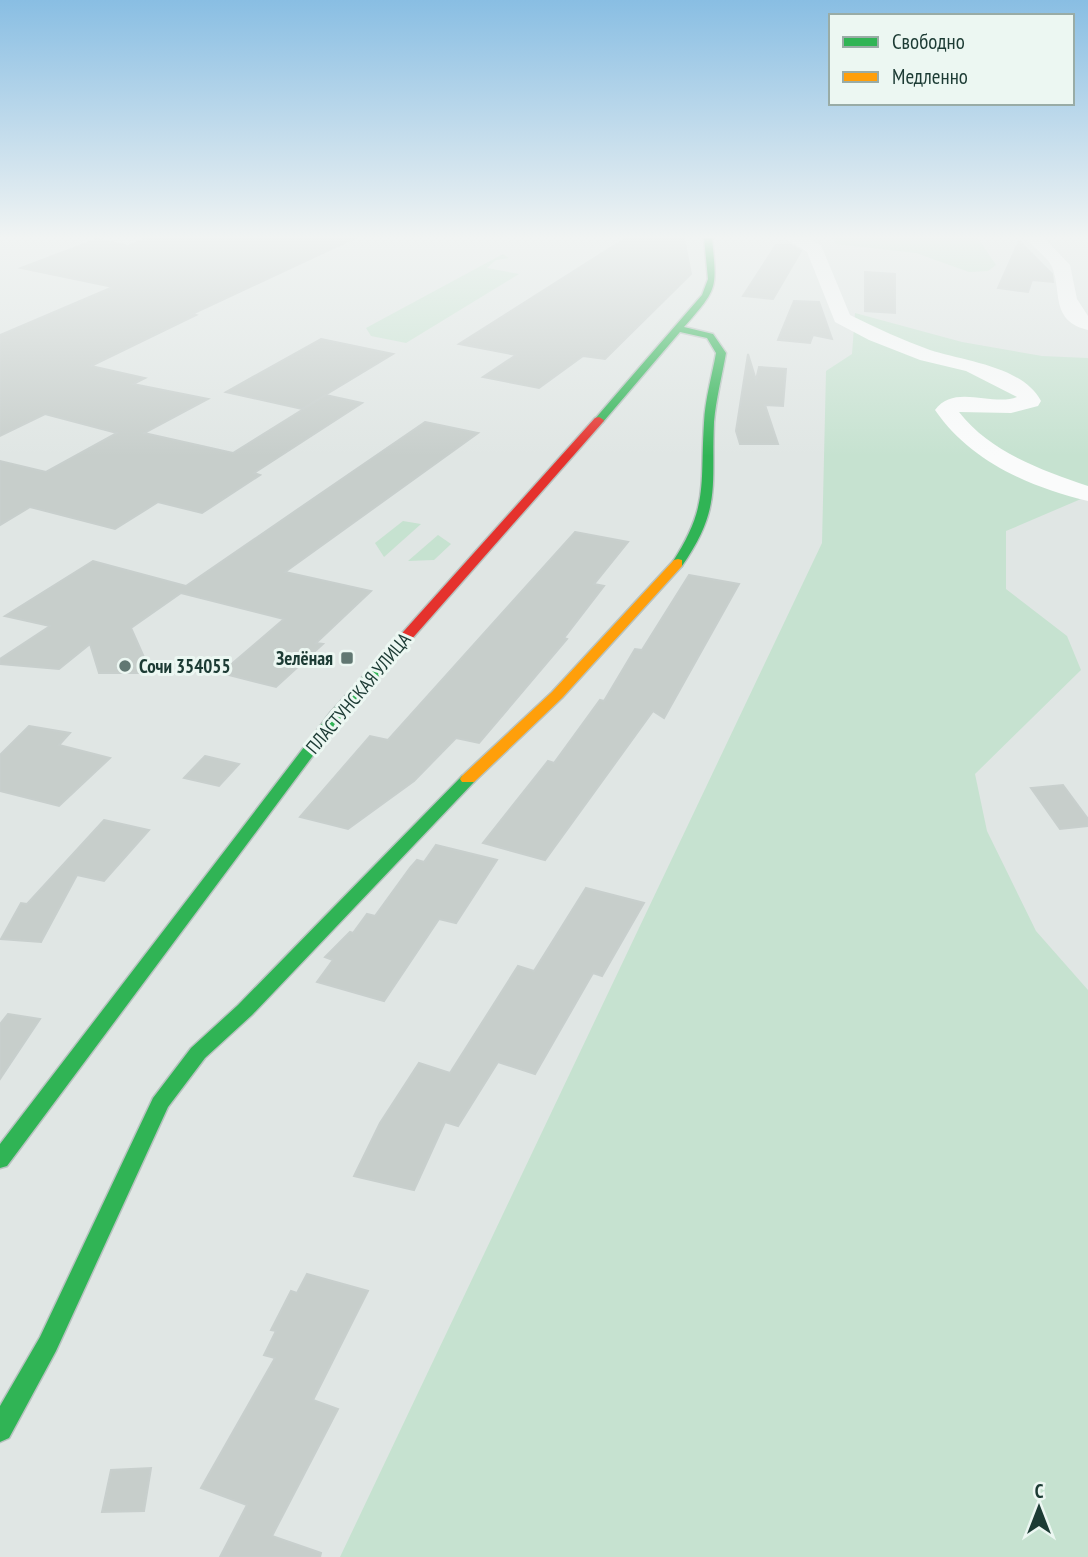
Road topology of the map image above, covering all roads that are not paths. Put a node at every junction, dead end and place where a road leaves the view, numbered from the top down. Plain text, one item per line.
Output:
1 (694, 311) edge
2 (839, 311) edge
3 (1071, 311) edge
4 (1088, 324) edge
5 (680, 329) junction
6 (1088, 494) edge
7 (0, 1160) edge
8 (0, 1430) edge

1 - 5 main road, ПЛАСТУНСКАЯ УЛИЦА
2 - 6 street
3 - 4 street
5 - 7 main road, ПЛАСТУНСКАЯ УЛИЦА
5 - 8 main road

